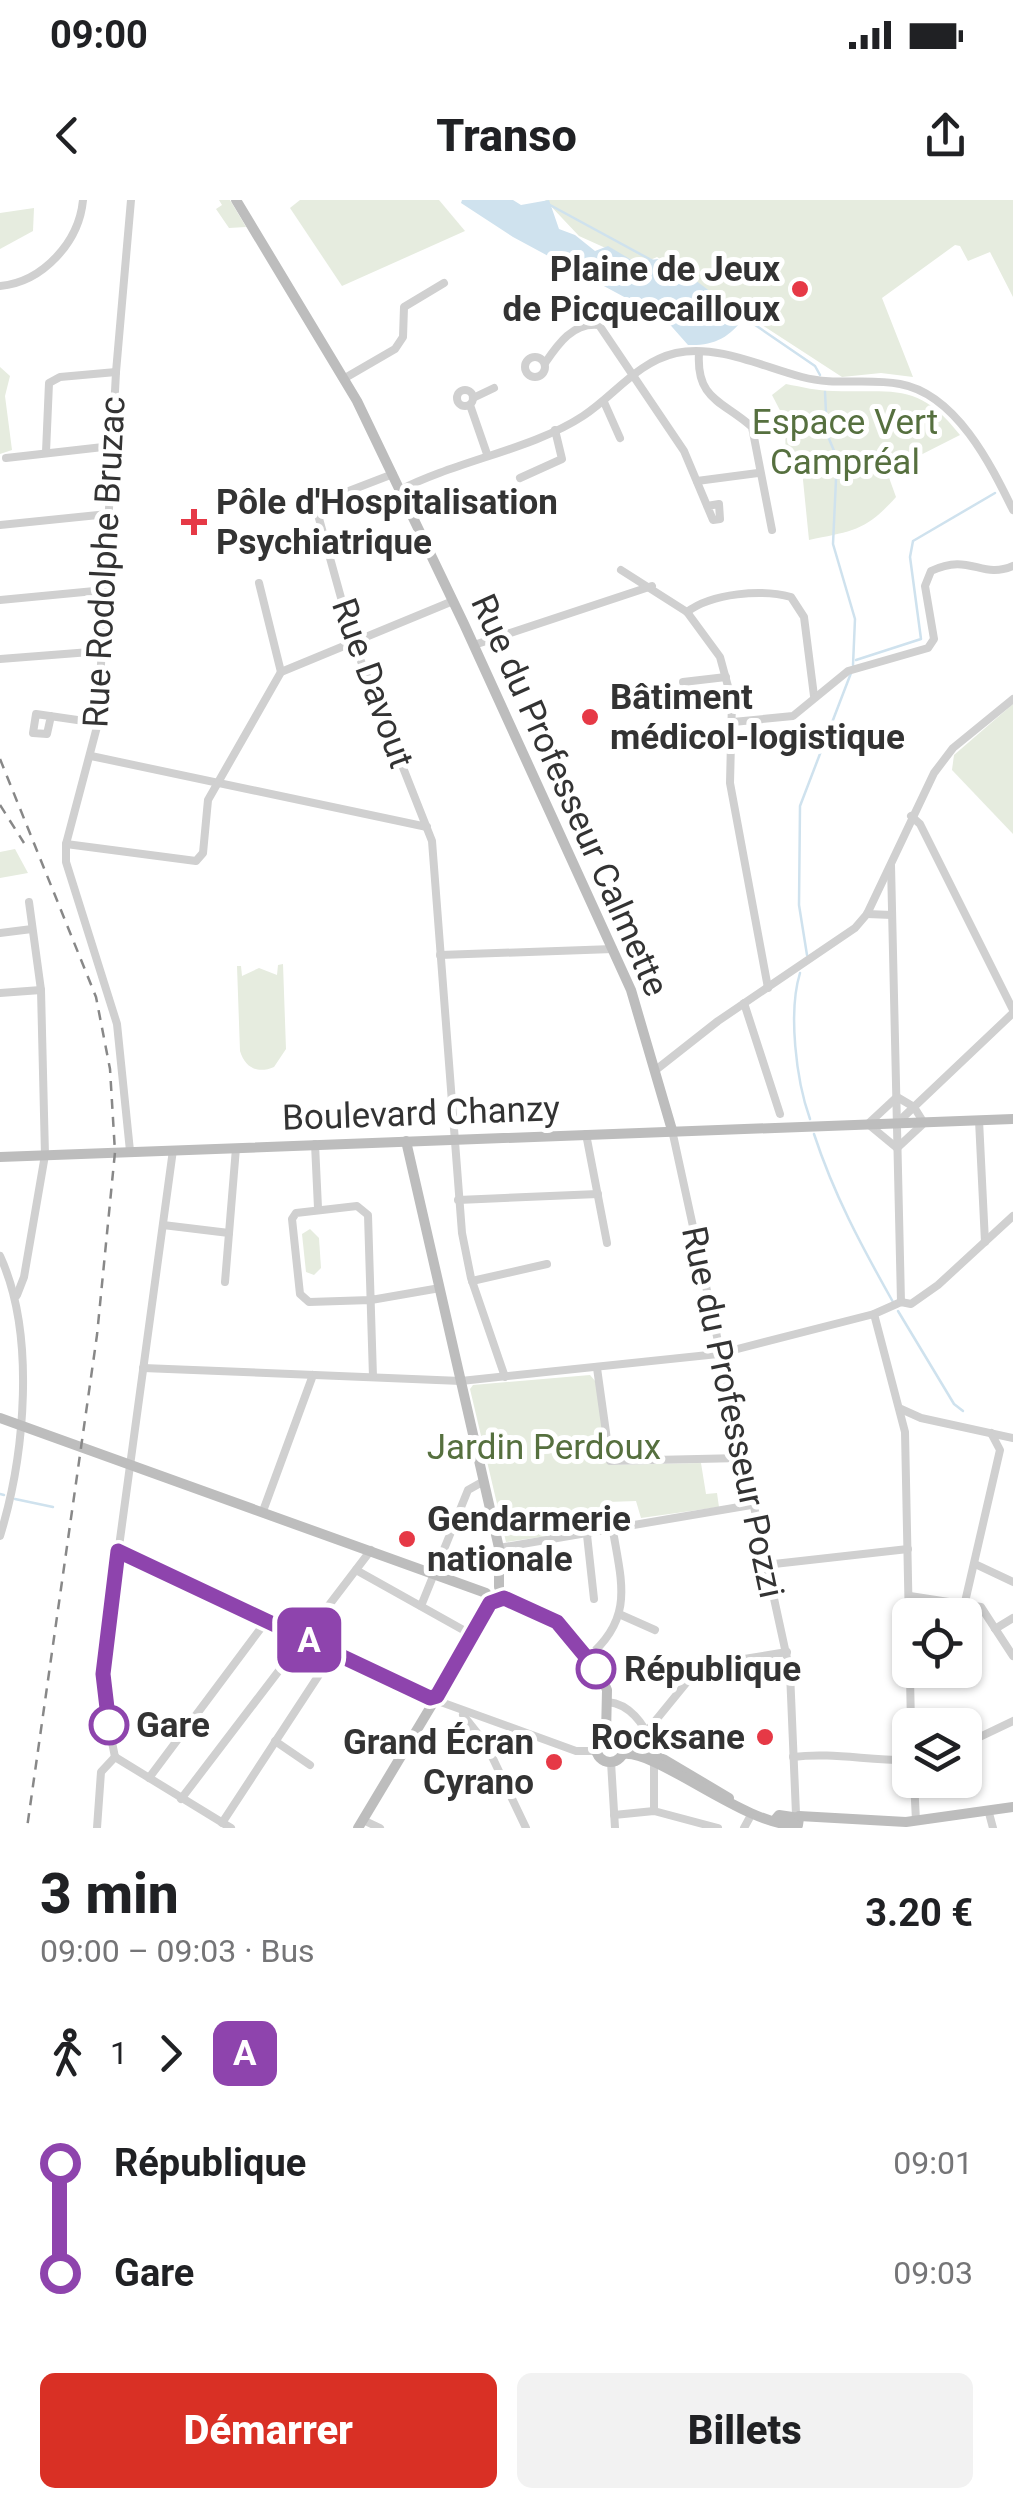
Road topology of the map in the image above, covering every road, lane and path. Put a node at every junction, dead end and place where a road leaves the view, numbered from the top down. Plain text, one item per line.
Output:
1 (83, 200) edge
2 (131, 200) edge
3 (236, 200) edge
4 (444, 283) dead end
5 (0, 286) edge
6 (700, 353) junction
7 (545, 364) dead end
8 (116, 372) junction
9 (630, 376) junction
10 (345, 378) junction
11 (494, 388) dead end
12 (604, 402) junction
13 (555, 430) junction
14 (620, 438) dead end
15 (112, 446) junction
16 (46, 452) junction
17 (487, 454) junction
18 (6, 458) dead end
19 (758, 472) junction
20 (393, 474) junction
21 (520, 478) dead end
22 (697, 481) junction
23 (400, 490) junction
24 (707, 506) dead end
25 (1013, 510) edge
26 (108, 514) junction
27 (0, 524) edge
28 (772, 530) dead end
29 (1013, 566) edge
30 (621, 570) dead end
31 (259, 584) dead end
32 (652, 586) junction
33 (105, 590) junction
34 (0, 600) edge
35 (454, 601) junction
36 (687, 612) junction
37 (353, 641) junction
38 (474, 645) junction
39 (103, 651) junction
40 (0, 659) edge
41 (281, 672) junction
42 (726, 678) junction
43 (683, 682) dead end
44 (814, 696) junction
45 (1013, 698) edge
46 (51, 716) dead end
47 (732, 722) junction
48 (98, 723) junction
49 (91, 756) junction
50 (217, 784) junction
51 (910, 816) junction
52 (428, 827) junction
53 (66, 844) junction
54 (891, 860) junction
55 (29, 902) dead end
56 (867, 914) junction
57 (892, 914) junction
58 (32, 928) junction
59 (0, 933) edge
60 (613, 948) junction
61 (440, 955) junction
62 (768, 988) junction
63 (40, 990) junction
64 (0, 993) edge
65 (744, 1003) junction
66 (1013, 1012) edge
67 (657, 1070) junction
68 (896, 1097) junction
69 (914, 1108) junction
70 (780, 1114) dead end
71 (1013, 1119) edge
72 (979, 1120) junction
73 (897, 1123) junction
74 (924, 1123) junction
75 (868, 1124) junction
76 (672, 1130) junction
77 (586, 1134) junction
78 (453, 1139) junction
79 (406, 1140) junction
80 (316, 1144) junction
81 (236, 1148) junction
82 (898, 1148) junction
83 (173, 1150) junction
84 (130, 1152) junction
85 (45, 1155) junction
86 (0, 1157) edge
87 (598, 1194) junction
88 (458, 1200) junction
89 (318, 1208) junction
90 (1013, 1216) edge
91 (162, 1225) junction
92 (229, 1233) junction
93 (985, 1242) junction
94 (607, 1243) dead end
95 (0, 1256) edge
96 (547, 1264) dead end
97 (225, 1282) dead end
98 (472, 1282) junction
99 (440, 1288) junction
100 (16, 1295) junction
101 (371, 1300) junction
102 (901, 1302) junction
103 (874, 1314) junction
104 (718, 1354) junction
105 (143, 1368) junction
106 (597, 1368) junction
107 (313, 1374) junction
108 (374, 1377) junction
109 (504, 1377) junction
110 (461, 1381) junction
111 (901, 1409) junction
112 (0, 1418) edge
113 (920, 1418) junction
114 (24, 1426) junction
115 (905, 1432) junction
116 (991, 1433) junction
117 (1013, 1440) edge
118 (1000, 1450) junction
119 (740, 1458) junction
120 (130, 1464) junction
121 (484, 1482) junction
122 (751, 1505) junction
123 (263, 1511) junction
124 (612, 1531) junction
125 (587, 1534) junction
126 (0, 1536) edge
127 (500, 1548) junction
128 (908, 1549) junction
129 (371, 1550) junction
130 (118, 1551) junction
131 (976, 1564) junction
132 (765, 1565) junction
133 (356, 1570) junction
134 (437, 1572) junction
135 (1013, 1582) edge
136 (501, 1592) junction
137 (910, 1596) junction
138 (488, 1598) junction
139 (928, 1598) edge
140 (966, 1598) edge
141 (594, 1599) dead end
142 (421, 1606) junction
143 (982, 1608) edge
144 (619, 1614) junction
145 (1013, 1618) edge
146 (267, 1620) junction
147 (995, 1628) junction
148 (654, 1630) dead end
149 (474, 1636) junction
150 (306, 1639) junction
151 (334, 1652) junction
152 (787, 1652) junction
153 (1013, 1656) edge
154 (587, 1658) junction
155 (434, 1699) junction
156 (608, 1702) junction
157 (911, 1708) edge
158 (461, 1712) junction
159 (1013, 1722) edge
160 (646, 1731) junction
161 (982, 1736) edge
162 (276, 1741) junction
163 (617, 1742) junction
164 (596, 1751) junction
165 (646, 1753) junction
166 (114, 1756) junction
167 (793, 1757) junction
168 (892, 1761) edge
169 (611, 1762) junction
170 (310, 1765) dead end
171 (654, 1765) junction
172 (149, 1778) junction
173 (915, 1798) edge
174 (182, 1799) junction
175 (1013, 1807) edge
176 (654, 1811) junction
177 (989, 1813) junction
178 (614, 1815) junction
179 (750, 1817) junction
180 (796, 1821) edge
181 (916, 1821) junction
182 (222, 1822) junction
183 (777, 1823) edge
184 (360, 1824) edge
185 (942, 1824) edge
186 (699, 1825) edge
187 (97, 1828) edge
188 (231, 1828) edge
189 (380, 1828) edge
190 (526, 1828) edge
191 (615, 1828) edge
192 (718, 1828) edge
193 (744, 1828) edge
194 (993, 1828) edge

1 - 5 street
2 - 8 street, Rue Rodolphe Bruzac
3 - 10 main road, Rue du Professeur Calmette
4 - 10 street
6 - 9 street
6 - 19 street
6 - 25 street
7 - 9 street
8 - 15 street, Rue Rodolphe Bruzac
8 - 16 street
9 - 12 street
9 - 22 street
10 - 20 main road, Rue du Professeur Calmette
11 - 17 street
12 - 13 street
12 - 14 street
13 - 17 street
13 - 21 street
15 - 16 street
15 - 26 street, Rue Rodolphe Bruzac
16 - 18 street
17 - 23 street
19 - 22 street
19 - 28 street
20 - 23 main road, Rue du Professeur Calmette
20 - 37 street, Rue Davout
22 - 24 street
23 - 35 main road, Rue du Professeur Calmette
26 - 27 street
26 - 33 street, Rue Rodolphe Bruzac
29 - 44 street
30 - 32 street
31 - 41 street
32 - 36 street
32 - 38 street
33 - 34 street
33 - 39 street, Rue Rodolphe Bruzac
35 - 37 street
35 - 38 main road, Rue du Professeur Calmette
36 - 42 street
36 - 44 street
37 - 41 street
37 - 52 street, Rue Davout
38 - 60 main road, Rue du Professeur Calmette
39 - 40 street
39 - 48 street, Rue Rodolphe Bruzac
41 - 50 street
42 - 43 street
42 - 47 street
44 - 47 street
45 - 51 street
46 - 48 street
47 - 62 street
48 - 49 street, Rue Rodolphe Bruzac
49 - 50 street
49 - 53 street, Rue Rodolphe Bruzac
50 - 52 street
50 - 53 street
51 - 54 street
51 - 66 street
52 - 61 street, Rue Davout
53 - 84 street, Rue Rodolphe Bruzac
54 - 56 street
54 - 57 street
55 - 58 street
56 - 57 street
56 - 62 street
57 - 68 street
58 - 59 street
58 - 63 street
60 - 61 street
60 - 67 main road, Rue du Professeur Calmette
61 - 78 street, Rue Davout
62 - 65 street
63 - 64 street
63 - 85 street
65 - 67 street
65 - 70 street
66 - 69 street
67 - 76 main road, Rue du Professeur Calmette
68 - 69 street
68 - 73 street
68 - 75 street
69 - 73 street
69 - 74 street
71 - 72 main road, Boulevard Chanzy
72 - 74 main road, Boulevard Chanzy
72 - 93 street
73 - 74 main road, Boulevard Chanzy
73 - 75 main road, Boulevard Chanzy
73 - 82 street
74 - 82 street
75 - 76 main road, Boulevard Chanzy
75 - 82 street
76 - 77 main road, Boulevard Chanzy
76 - 104 street, Rue du Professeur Pozzi
77 - 78 main road, Boulevard Chanzy
77 - 87 street
78 - 79 main road, Boulevard Chanzy
78 - 88 street, Rue Davout
79 - 80 main road, Boulevard Chanzy
79 - 99 main road
80 - 81 main road, Boulevard Chanzy
80 - 89 street
81 - 83 main road, Boulevard Chanzy
81 - 92 street
82 - 102 street
83 - 84 main road, Boulevard Chanzy
83 - 91 street
84 - 85 main road, Boulevard Chanzy
85 - 86 main road, Boulevard Chanzy
85 - 100 street
87 - 88 street
87 - 94 street
88 - 98 street, Rue Davout
89 - 101 street
89 - 101 street
90 - 93 street
91 - 92 street
91 - 105 street
92 - 97 street
93 - 102 street
95 - 100 street
96 - 98 street
98 - 109 street, Rue Davout
99 - 101 street
99 - 110 main road
100 - 114 street
101 - 108 street
102 - 103 street
103 - 104 street
103 - 111 street
104 - 106 street
104 - 119 street, Rue du Professeur Pozzi
105 - 107 street
105 - 120 street
106 - 109 street
106 - 119 street
107 - 108 street
107 - 123 street
108 - 110 street
109 - 110 street
110 - 121 main road
111 - 113 street
111 - 115 street
112 - 114 main road
113 - 115 street
113 - 116 street
114 - 120 main road
114 - 126 street
115 - 128 street
116 - 117 street
116 - 118 street
117 - 118 street
118 - 131 street
119 - 122 street, Rue du Professeur Pozzi
120 - 123 main road
120 - 130 street
121 - 127 main road
121 - 134 street
122 - 124 street
122 - 132 street, Rue du Professeur Pozzi
123 - 129 main road
124 - 125 street
124 - 144 street
125 - 127 street
125 - 141 street
127 - 136 main road
128 - 132 street
128 - 137 street
129 - 133 street
129 - 134 main road
130 - 146 street
130 - 166 street
131 - 135 street
131 - 140 street
132 - 152 street, Rue du Professeur Pozzi
133 - 142 street
133 - 150 street
134 - 138 main road
134 - 142 street
136 - 138 main road
136 - 154 main road
137 - 139 street
137 - 157 street
138 - 149 main road
142 - 149 street
143 - 147 street
144 - 148 street
144 - 154 street
145 - 147 street
146 - 150 street
146 - 172 street
147 - 153 street
149 - 155 main road
150 - 151 street
150 - 174 street
151 - 155 street
151 - 162 street
152 - 160 street
152 - 167 street, Rue du Professeur Pozzi
154 - 156 main road
155 - 158 street
155 - 184 main road
156 - 160 street
156 - 163 main road
158 - 164 street
158 - 190 street
159 - 161 street
160 - 165 street
162 - 170 street
162 - 182 street
163 - 164 main road
163 - 165 main road
163 - 169 main road
163 - 171 main road
164 - 169 main road
165 - 183 main road
166 - 172 street
166 - 187 street
167 - 168 street
167 - 180 street, Rue du Professeur Pozzi
169 - 178 street
171 - 176 street
171 - 179 main road
172 - 174 street
173 - 181 street
174 - 182 street
175 - 177 main road
176 - 178 street
176 - 186 street
177 - 185 main road
177 - 194 street
178 - 191 street
179 - 183 main road
179 - 193 street
180 - 181 main road
180 - 183 main road
181 - 185 main road
182 - 188 street
184 - 189 street
186 - 192 street

